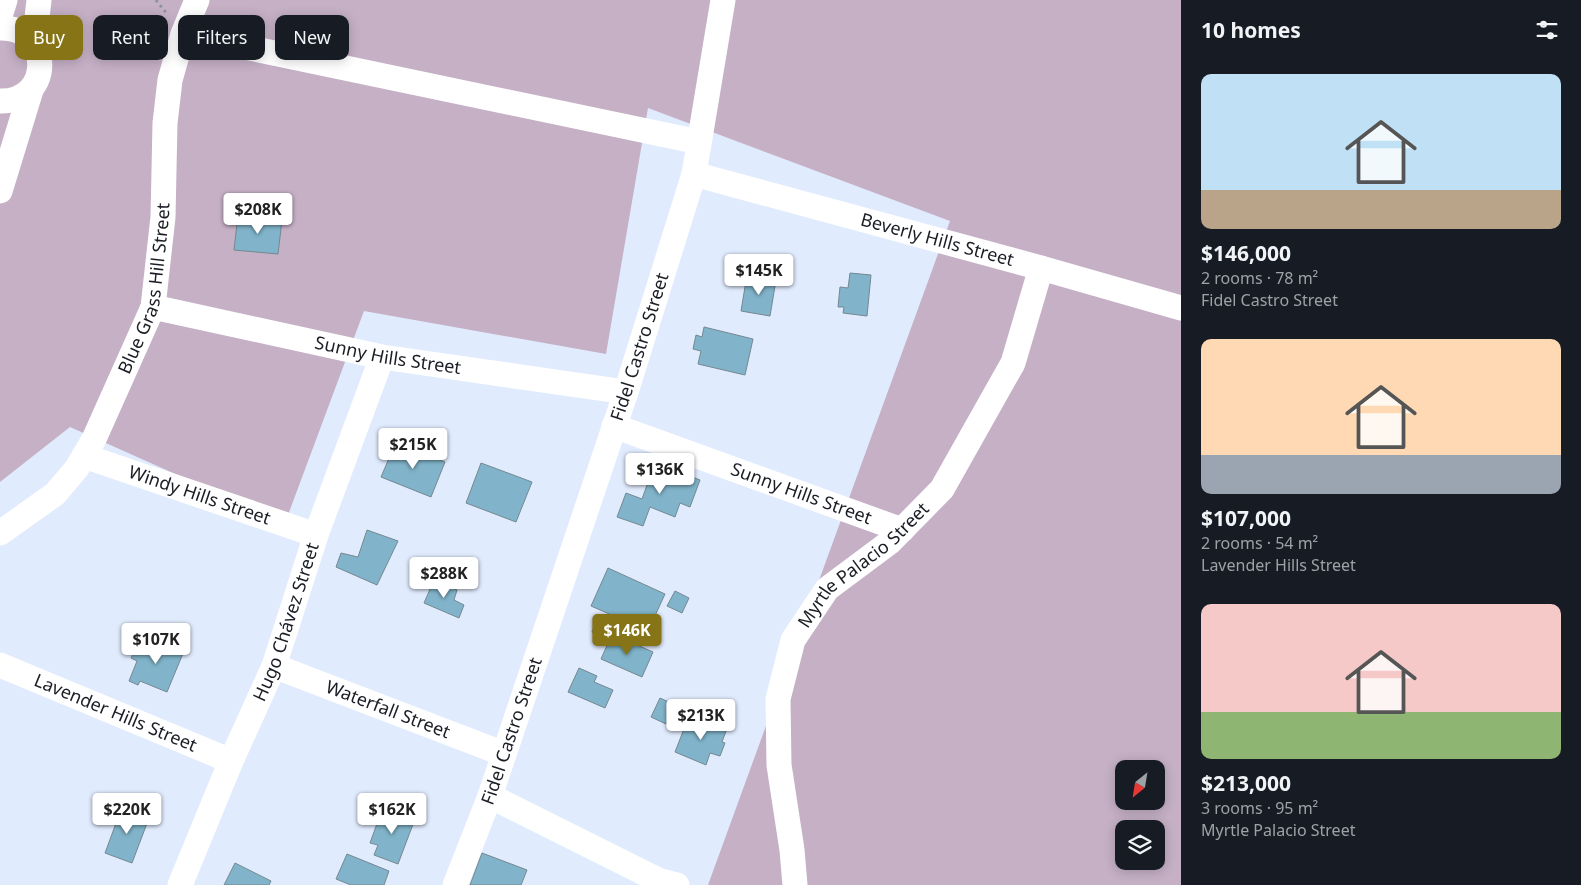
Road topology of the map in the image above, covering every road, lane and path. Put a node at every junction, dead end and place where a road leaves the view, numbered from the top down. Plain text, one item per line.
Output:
1 (5, 0) edge
2 (39, 0) edge
3 (197, 0) edge
4 (723, 0) edge
5 (37, 15) edge
6 (191, 15) edge
7 (0, 16) edge
8 (0, 28) edge
9 (15, 30) edge
10 (265, 51) edge
11 (178, 52) edge
12 (39, 60) edge
13 (31, 90) junction
14 (0, 101) edge
15 (700, 142) junction
16 (694, 174) junction
17 (0, 191) edge
18 (1041, 268) junction
19 (153, 307) junction
20 (1181, 308) edge
21 (382, 356) junction
22 (626, 392) junction
23 (614, 426) junction
24 (84, 456) junction
25 (902, 530) junction
26 (0, 533) edge
27 (316, 535) junction
28 (0, 664) edge
29 (274, 666) junction
30 (504, 754) junction
31 (231, 761) junction
32 (490, 796) junction
33 (180, 885) edge
34 (455, 885) edge
35 (677, 885) edge
36 (795, 885) edge

1 - 7 street
2 - 5 street
3 - 6 street, Blue Grass Hill Street
4 - 15 street, Fidel Castro Street
8 - 9 street
10 - 15 street
11 - 19 street, Blue Grass Hill Street
12 - 13 street
13 - 14 street
13 - 17 street
15 - 16 street, Fidel Castro Street
16 - 18 street, Beverly Hills Street
16 - 22 street, Fidel Castro Street
18 - 20 street, Beverly Hills Street
18 - 25 street, Myrtle Palacio Street
19 - 21 street, Sunny Hills Street
19 - 24 street, Blue Grass Hill Street
21 - 22 street, Sunny Hills Street
21 - 27 street, Hugo Chávez Street
22 - 23 street, Fidel Castro Street
23 - 25 street, Sunny Hills Street
23 - 30 street, Fidel Castro Street
24 - 26 street, Blue Grass Hill Street
24 - 27 street, Windy Hills Street
25 - 36 street, Myrtle Palacio Street
27 - 29 street, Hugo Chávez Street
28 - 31 street, Lavender Hills Street
29 - 30 street, Waterfall Street
29 - 31 street, Hugo Chávez Street
30 - 32 street, Fidel Castro Street
31 - 33 street, Hugo Chávez Street
32 - 34 street, Fidel Castro Street
32 - 35 street

